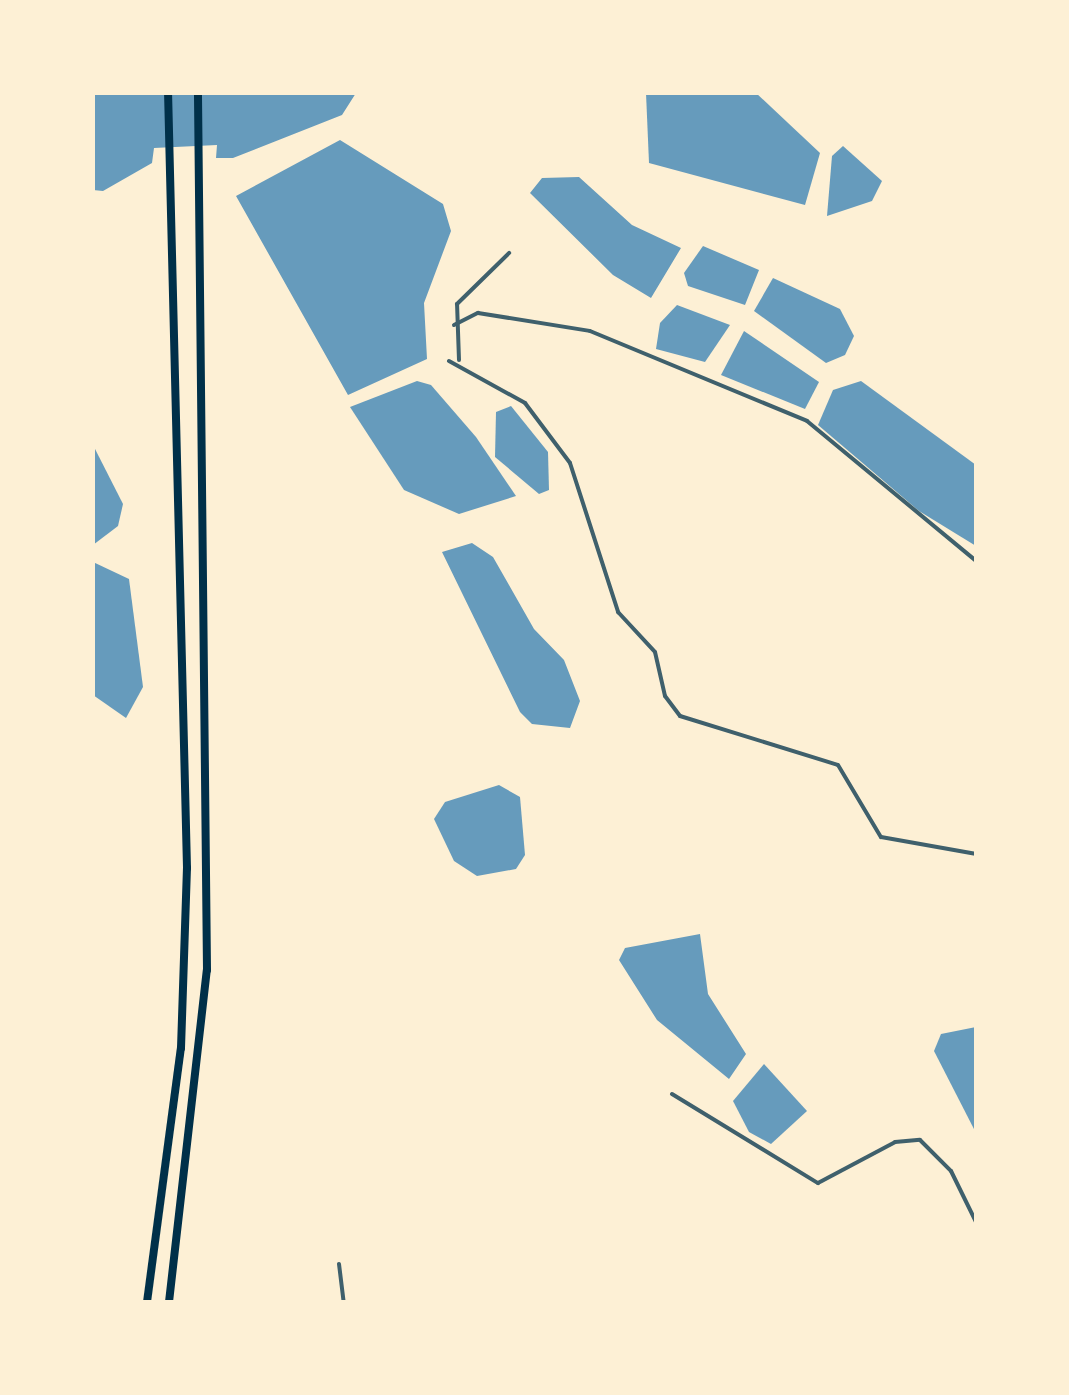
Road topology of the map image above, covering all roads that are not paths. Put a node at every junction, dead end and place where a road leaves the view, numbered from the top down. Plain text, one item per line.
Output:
1 (168, 92) edge
2 (198, 92) edge
3 (509, 253) dead end
4 (454, 326) junction
5 (450, 361) dead end
6 (460, 362) junction
7 (976, 561) edge
8 (976, 854) edge
9 (672, 1094) dead end
10 (976, 1222) edge
11 (339, 1264) dead end
12 (147, 1302) edge
13 (169, 1302) edge
14 (344, 1302) edge

1 - 12 highway
2 - 13 highway
3 - 4 street
4 - 6 street
4 - 7 street
5 - 6 street
6 - 8 street
9 - 10 street
11 - 14 street

